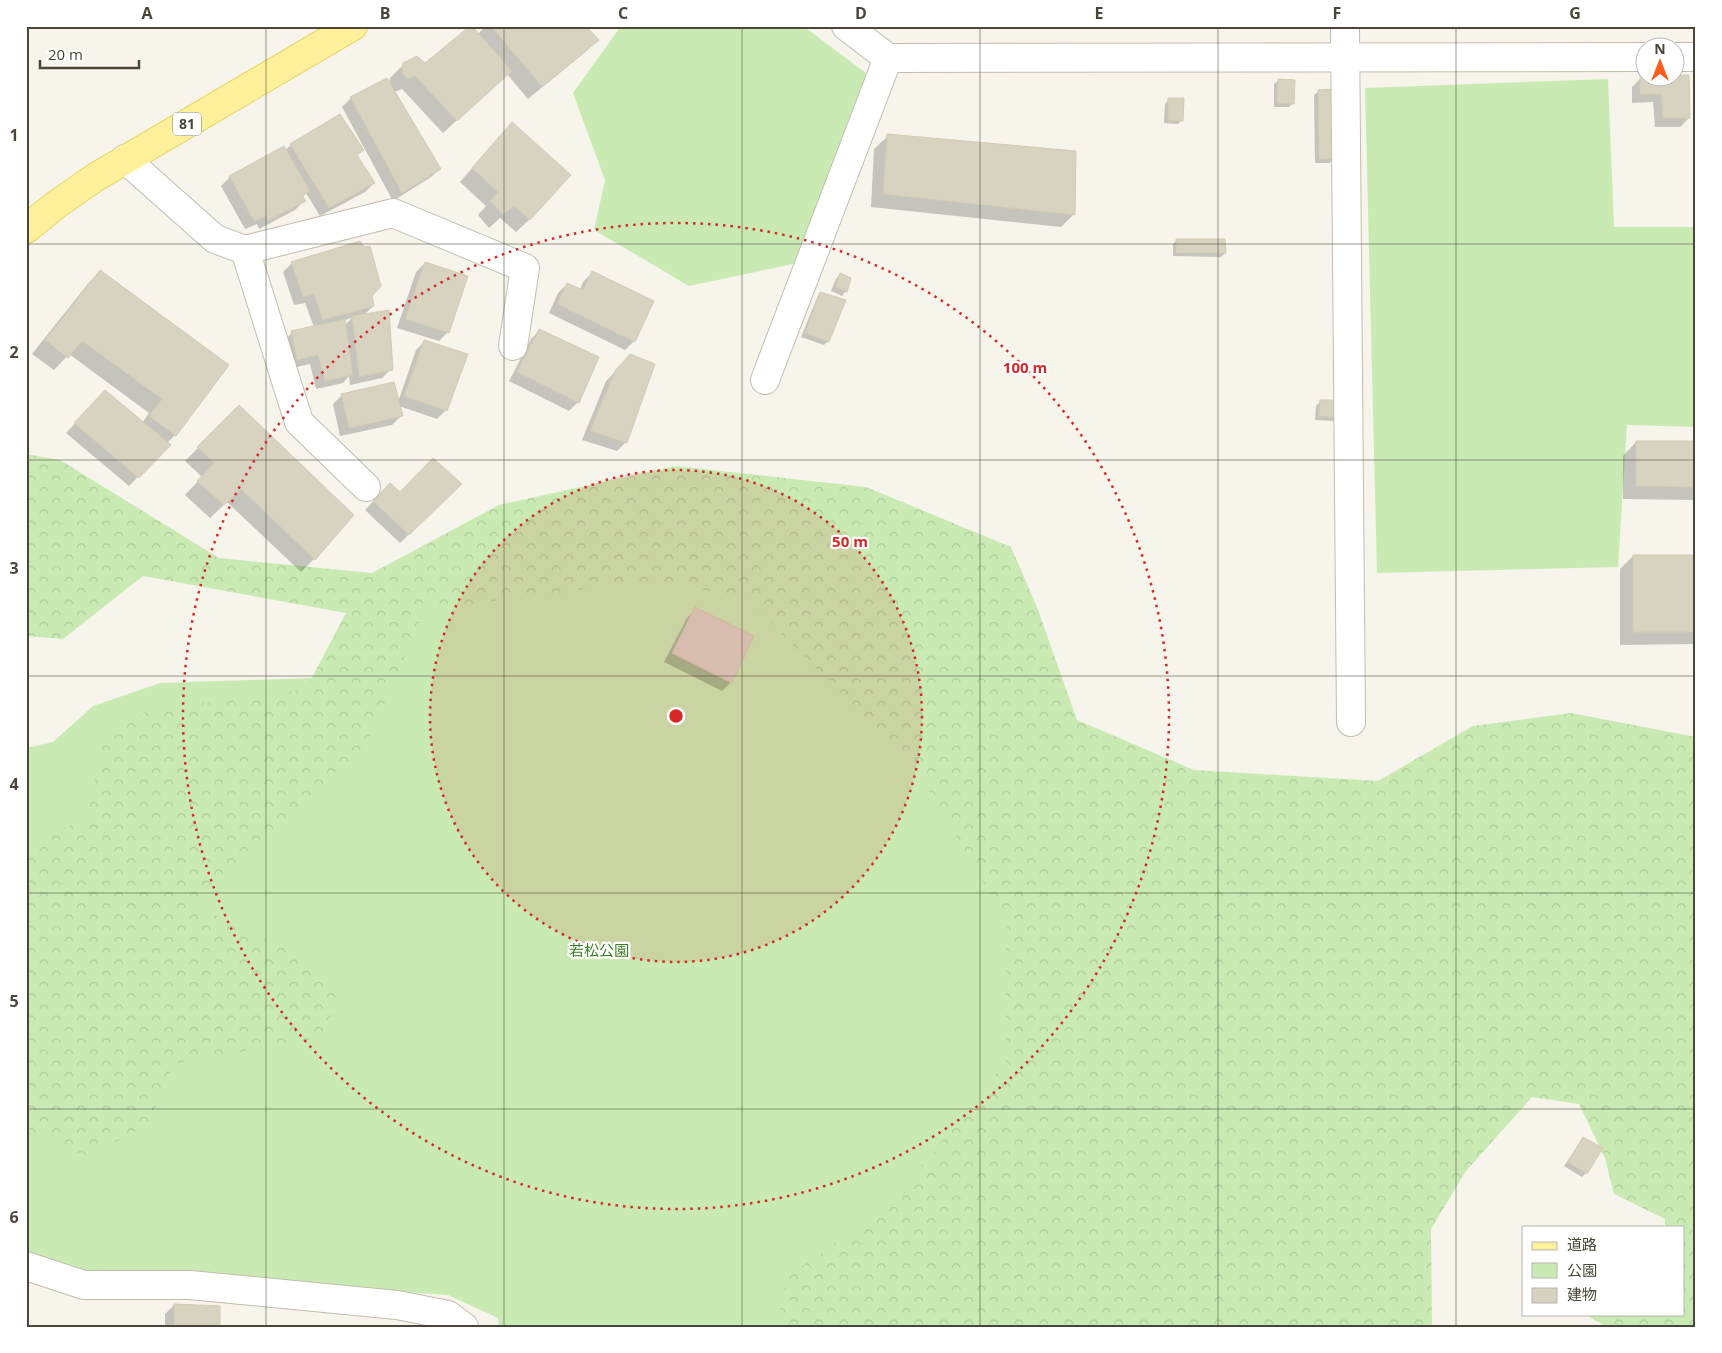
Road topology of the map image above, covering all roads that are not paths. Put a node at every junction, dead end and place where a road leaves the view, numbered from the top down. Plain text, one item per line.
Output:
1 (353, 26) edge
2 (846, 26) edge
3 (1345, 26) edge
4 (1346, 57) junction
5 (1634, 57) edge
6 (888, 58) junction
7 (125, 160) junction
8 (26, 229) edge
9 (245, 250) junction
10 (513, 346) dead end
11 (765, 380) dead end
12 (366, 486) dead end
13 (1351, 722) dead end
14 (26, 1266) edge
15 (464, 1327) edge

1 - 7 main road, 81
2 - 6 street
3 - 4 street
4 - 5 street
4 - 6 street
4 - 13 street
6 - 11 street
7 - 8 main road, 81
7 - 9 street
9 - 10 street
9 - 12 street
14 - 15 street

